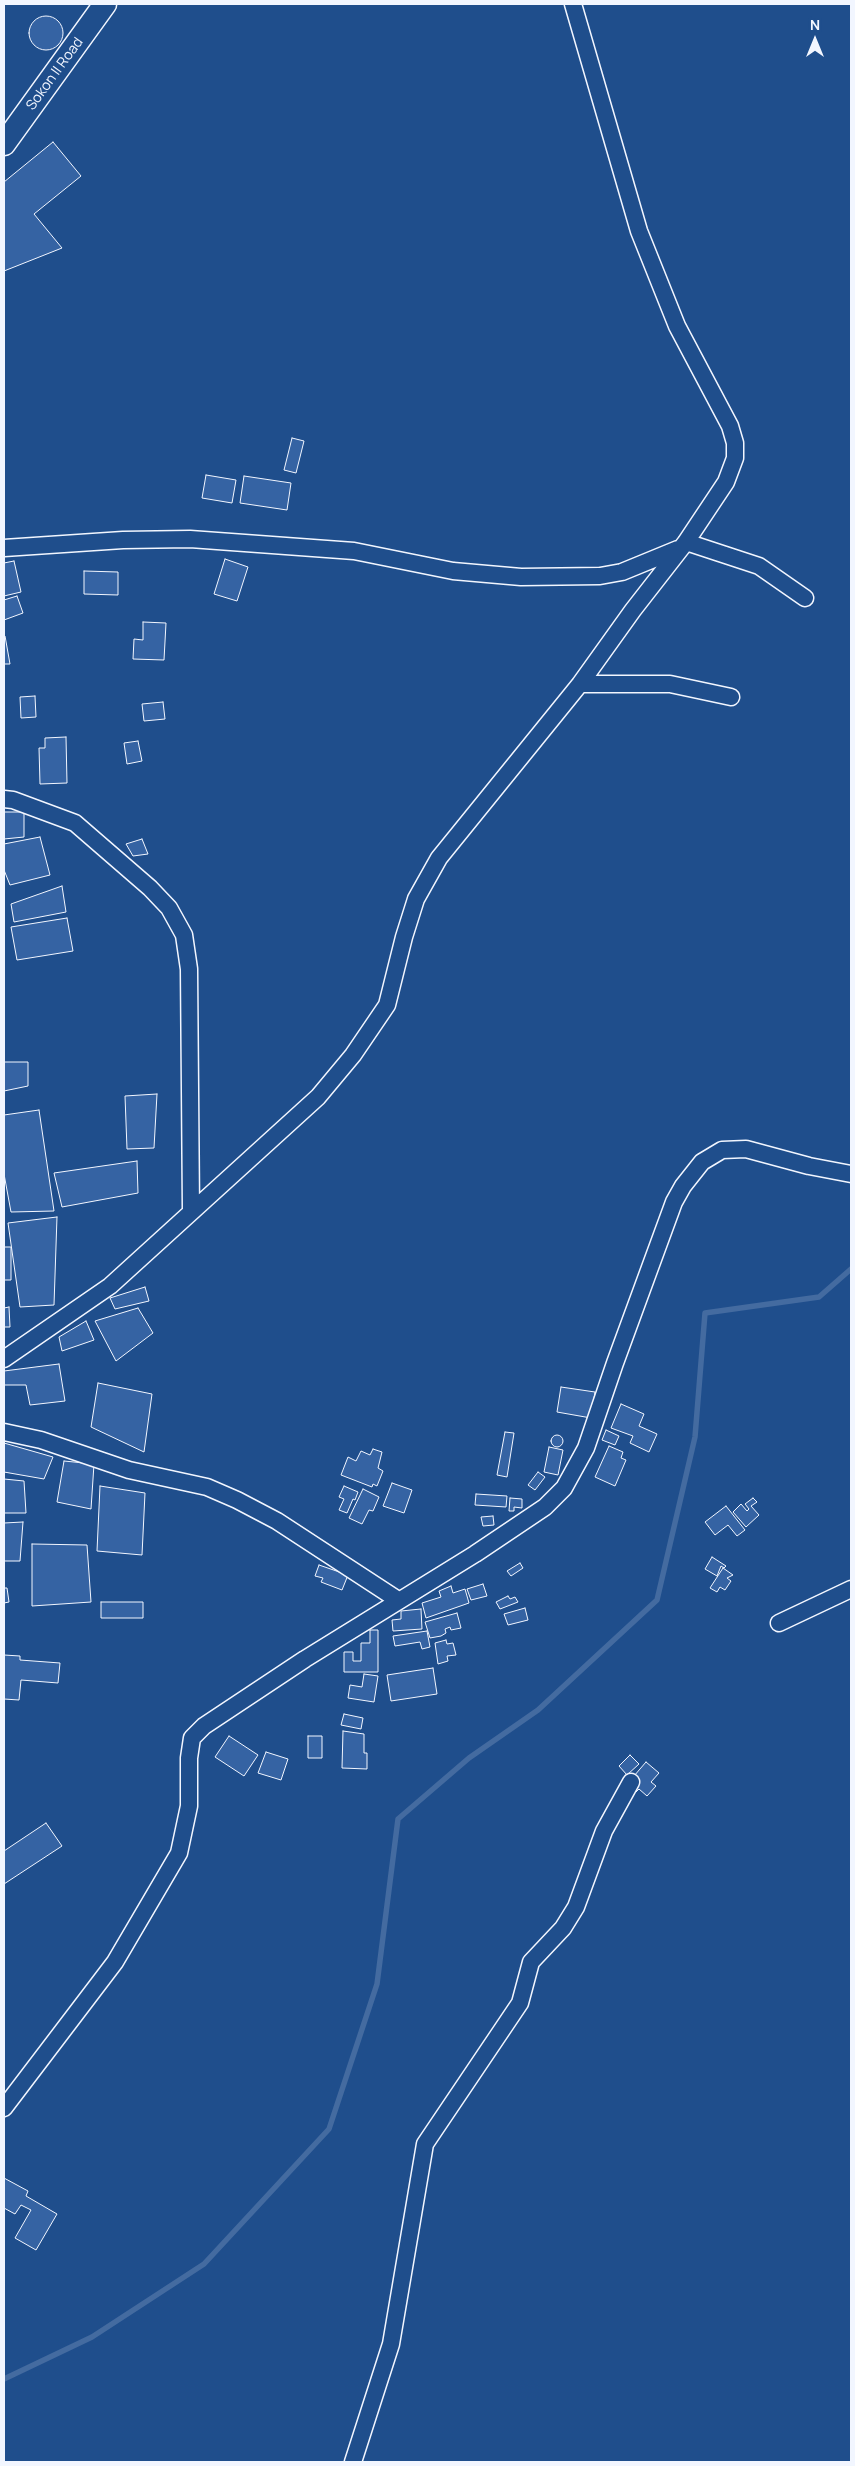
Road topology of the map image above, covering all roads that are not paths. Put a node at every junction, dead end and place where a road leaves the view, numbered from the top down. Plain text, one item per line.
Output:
1 (105, 4) edge
2 (573, 4) edge
3 (4, 144) edge
4 (682, 546) junction
5 (4, 548) edge
6 (805, 598) dead end
7 (580, 684) junction
8 (731, 697) dead end
9 (4, 799) edge
10 (851, 1174) edge
11 (191, 1211) junction
12 (4, 1359) edge
13 (4, 1432) edge
14 (851, 1589) edge
15 (398, 1600) junction
16 (779, 1623) dead end
17 (631, 1782) dead end
18 (4, 2108) edge
19 (353, 2462) edge

1 - 3 street, Sokon II Road
2 - 4 street
4 - 5 street
4 - 6 street
4 - 7 street
7 - 8 street
7 - 11 street
9 - 11 street
10 - 15 street
11 - 12 street
13 - 15 street
14 - 16 street
15 - 18 street
17 - 19 street

